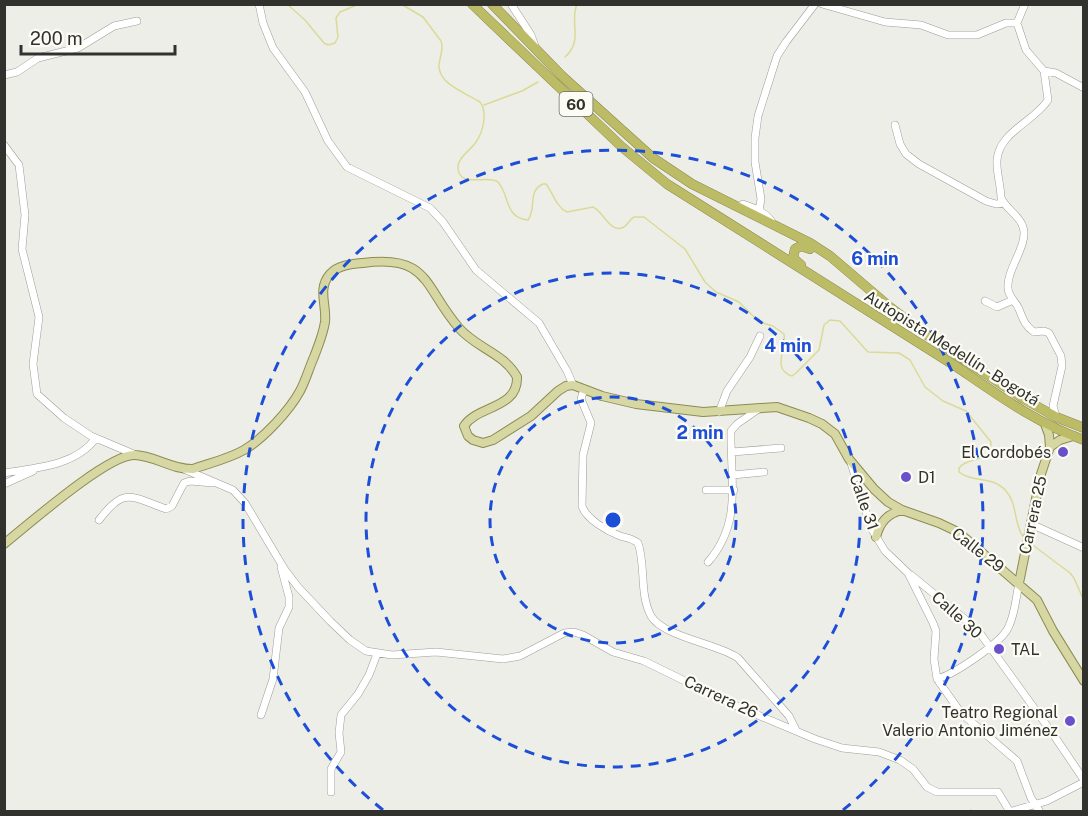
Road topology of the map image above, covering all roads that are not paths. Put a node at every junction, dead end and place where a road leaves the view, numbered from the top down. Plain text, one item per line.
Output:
1 (259, 4) edge
2 (472, 4) edge
3 (492, 4) edge
4 (512, 4) edge
5 (815, 4) edge
6 (822, 4) edge
7 (1025, 4) edge
8 (137, 21) dead end
9 (1017, 23) junction
10 (536, 47) junction
11 (1044, 72) junction
12 (4, 75) edge
13 (1083, 88) edge
14 (895, 125) dead end
15 (4, 145) edge
16 (1004, 203) junction
17 (739, 207) junction
18 (759, 211) junction
19 (772, 224) junction
20 (860, 280) junction
21 (832, 290) junction
22 (1013, 300) junction
23 (985, 301) dead end
24 (760, 336) dead end
25 (573, 385) junction
26 (584, 389) junction
27 (760, 407) junction
28 (719, 412) junction
29 (1056, 417) junction
30 (1045, 424) junction
31 (1083, 428) edge
32 (1073, 436) junction
33 (96, 438) junction
34 (1083, 440) edge
35 (1050, 447) junction
36 (781, 448) dead end
37 (732, 452) junction
38 (136, 455) junction
39 (849, 459) junction
40 (41, 467) junction
41 (185, 469) junction
42 (764, 472) dead end
43 (4, 473) edge
44 (732, 475) junction
45 (221, 483) junction
46 (4, 484) edge
47 (706, 490) dead end
48 (734, 490) junction
49 (902, 510) junction
50 (99, 520) dead end
51 (1031, 524) junction
52 (876, 537) junction
53 (4, 543) edge
54 (1083, 548) edge
55 (279, 559) junction
56 (708, 562) dead end
57 (908, 573) junction
58 (1019, 583) junction
59 (990, 646) junction
60 (377, 654) junction
61 (937, 679) junction
62 (1083, 681) edge
63 (261, 715) dead end
64 (796, 730) junction
65 (1083, 781) edge
66 (332, 792) dead end
67 (1035, 803) junction
68 (1009, 811) edge
69 (1040, 812) edge

1 - 25 street
2 - 21 highway, Autopista Medellín - Bogotá / 60
3 - 10 highway, Autopista Medellín - Bogotá / 60
4 - 10 street
5 - 18 street
6 - 9 street
7 - 9 street
8 - 12 street
9 - 11 street
10 - 17 highway, Autopista Medellín - Bogotá / 60
11 - 13 street
11 - 16 street
14 - 16 street
15 - 33 street
16 - 22 street
17 - 18 street
17 - 19 highway, Autopista Medellín - Bogotá / 60
18 - 19 street
19 - 20 highway, Autopista Medellín - Bogotá / 60
20 - 21 highway
20 - 29 highway, Autopista Medellín - Bogotá / 60
21 - 30 highway, Autopista Medellín - Bogotá / 60
22 - 23 street
22 - 29 street
24 - 28 street
25 - 26 main road, Calle 29
25 - 41 main road
26 - 28 main road, Calle 29
26 - 64 street
27 - 28 main road, Calle 29
27 - 37 street
27 - 39 main road, Calle 29
29 - 31 highway, Autopista Medellín - Bogotá / 60
30 - 32 highway, Autopista Medellín - Bogotá / 60
30 - 35 main road
32 - 34 highway, Autopista Medellín - Bogotá / 60
32 - 35 main road
33 - 38 street
33 - 40 street
35 - 51 main road, Carrera 25
36 - 37 street
37 - 44 street
38 - 41 main road
38 - 53 main road
39 - 49 main road, Calle 29
39 - 52 street, Calle 31
40 - 43 street
40 - 46 street
41 - 45 street
42 - 44 street
44 - 48 street
45 - 50 street
45 - 55 street
47 - 48 street
48 - 56 street
49 - 52 main road
49 - 58 main road, Calle 29
51 - 54 street
51 - 58 main road, Carrera 25
52 - 57 street, Calle 31
55 - 60 street
55 - 63 street
57 - 59 street, Calle 30
57 - 61 street, Calle 31
58 - 59 street, Carrera 25
58 - 62 main road, Calle 29
59 - 61 street, Carrera 25
59 - 65 street, Calle 30
60 - 64 street, Carrera 26
60 - 66 street
61 - 67 street
64 - 68 street, Carrera 26
65 - 67 street
67 - 68 street
67 - 69 street

